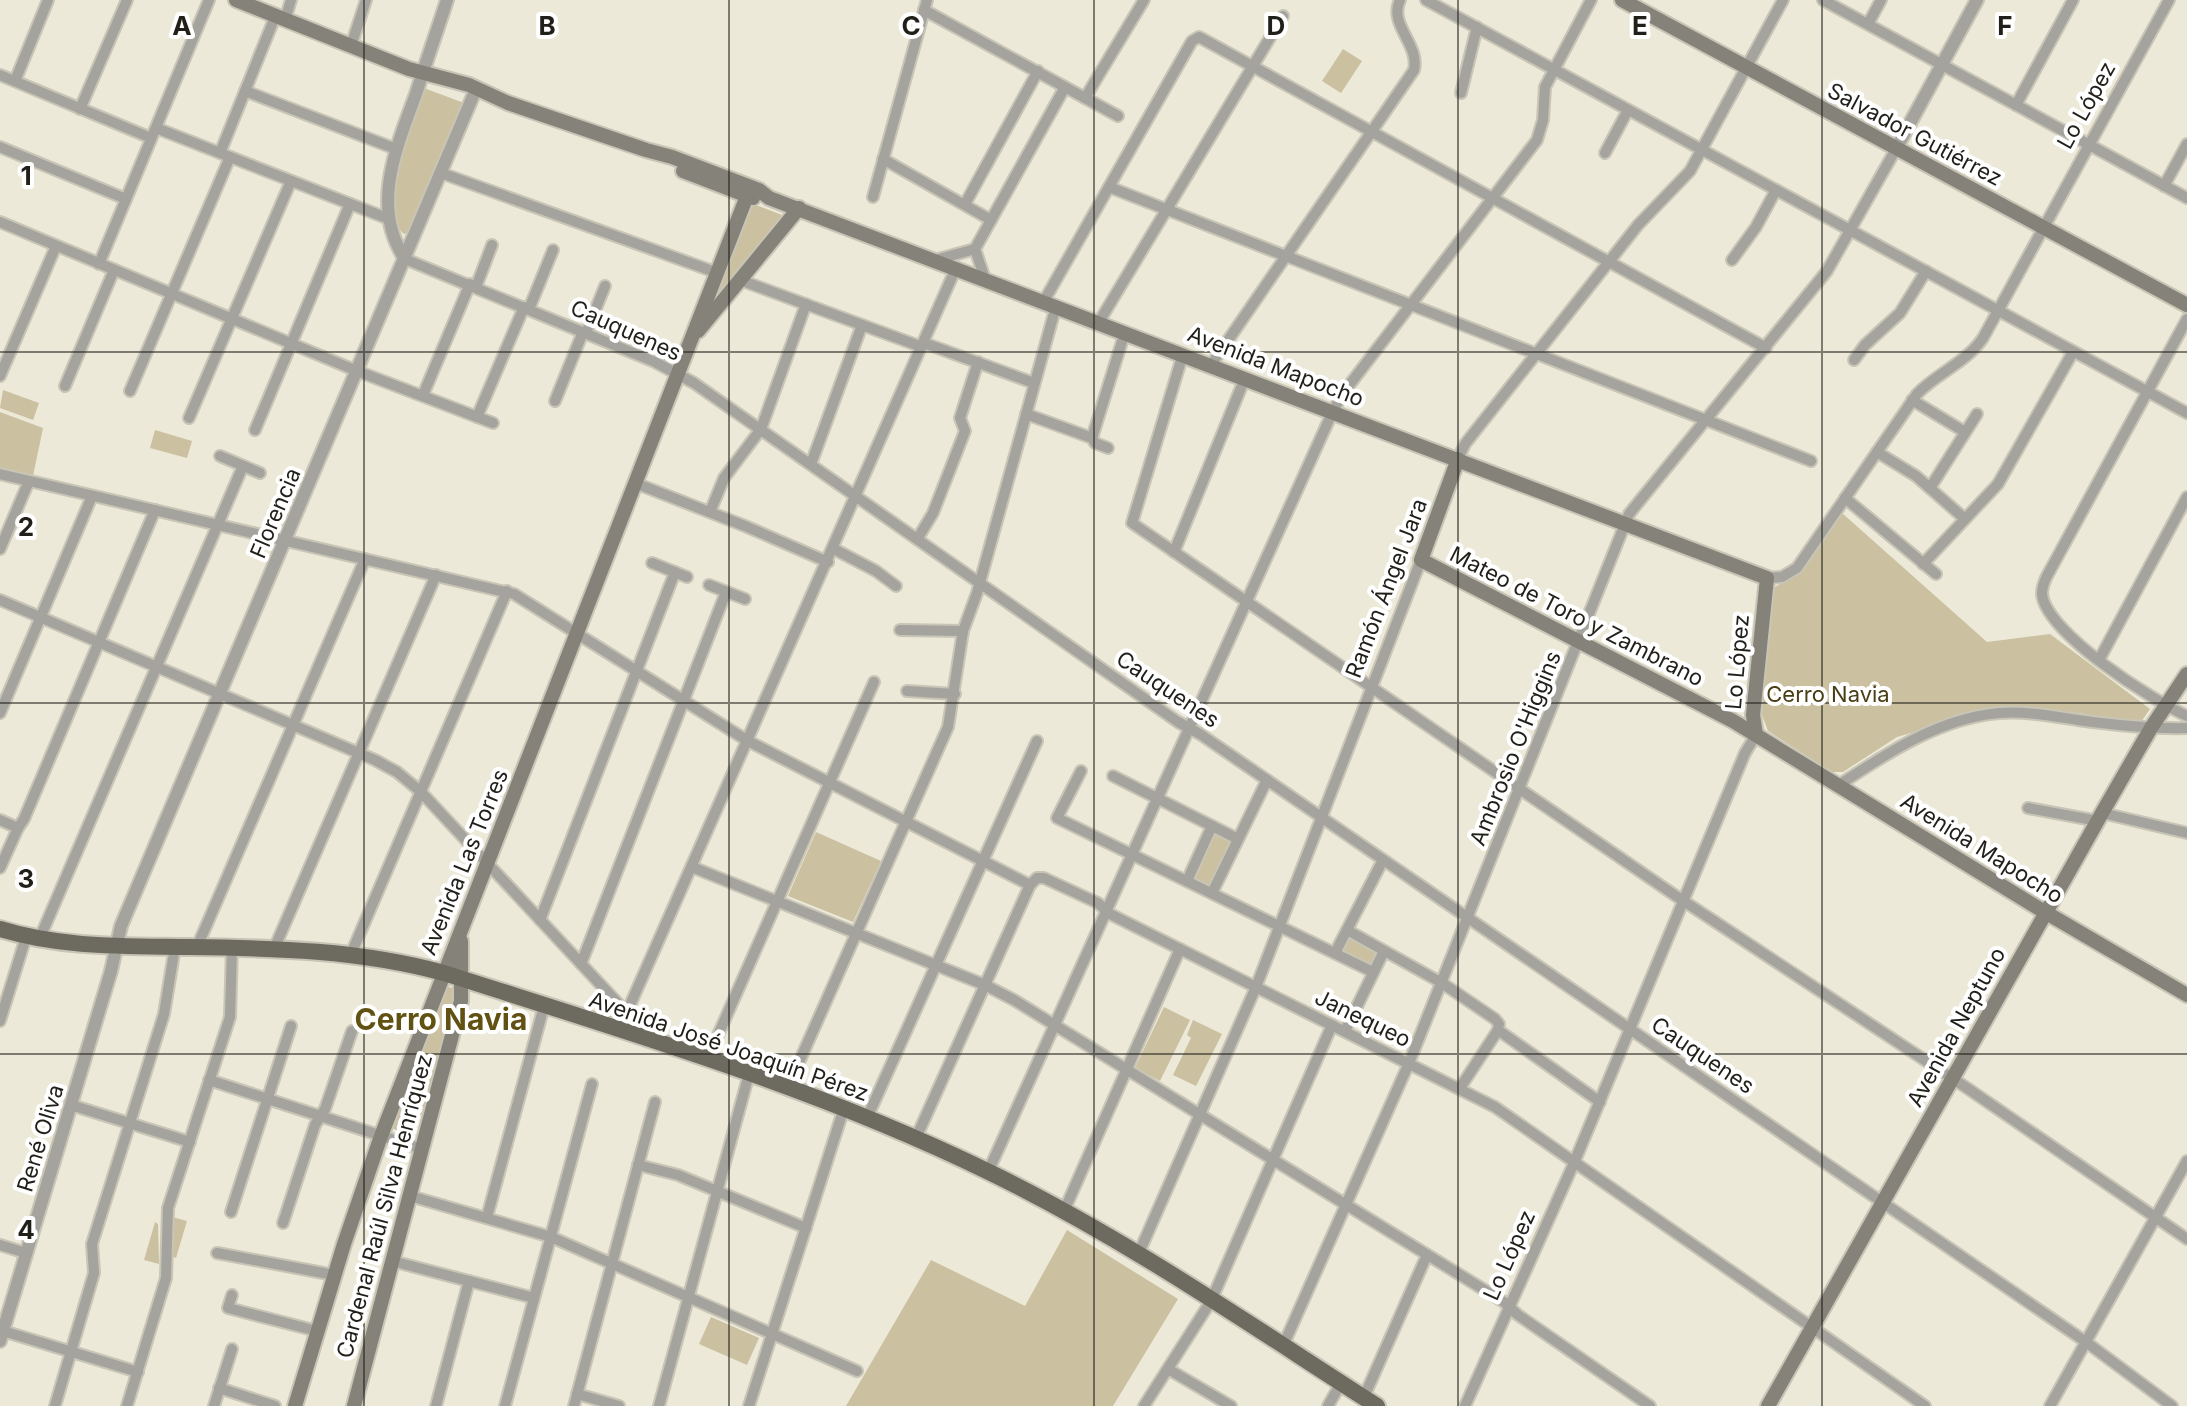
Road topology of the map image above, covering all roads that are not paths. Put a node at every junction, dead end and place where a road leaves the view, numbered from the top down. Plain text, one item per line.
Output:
1 (48, 0) edge
2 (127, 0) edge
3 (209, 0) edge
4 (236, 0) edge
5 (291, 0) edge
6 (366, 0) edge
7 (447, 0) edge
8 (1144, 0) edge
9 (1400, 0) edge
10 (1426, 0) edge
11 (1591, 0) edge
12 (1622, 0) edge
13 (1783, 0) edge
14 (1823, 0) edge
15 (1881, 0) edge
16 (1977, 0) edge
17 (2073, 0) edge
18 (2169, 0) edge
19 (926, 5) edge
20 (1283, 16) dead end
21 (280, 18) junction
22 (1868, 24) junction
23 (1477, 27) junction
24 (351, 46) junction
25 (1253, 65) junction
26 (1942, 65) junction
27 (1746, 68) junction
28 (1554, 69) junction
29 (1038, 71) junction
30 (423, 74) junction
31 (0, 75) edge
32 (15, 81) junction
33 (1065, 87) junction
34 (471, 90) junction
35 (245, 91) junction
36 (1461, 93) dead end
37 (1085, 98) junction
38 (2016, 105) junction
39 (80, 109) junction
40 (1628, 110) junction
41 (1118, 116) dead end
42 (1372, 131) junction
43 (154, 133) junction
44 (2187, 144) edge
45 (2089, 145) junction
46 (0, 147) edge
47 (396, 149) junction
48 (1896, 149) junction
49 (646, 150) junction
50 (1702, 150) junction
51 (1605, 153) dead end
52 (225, 155) junction
53 (883, 159) junction
54 (441, 173) junction
55 (291, 181) junction
56 (2164, 186) junction
57 (1109, 187) junction
58 (1776, 190) junction
59 (747, 196) junction
60 (873, 197) dead end
61 (1492, 197) junction
62 (769, 198) junction
63 (2187, 198) edge
64 (126, 199) junction
65 (350, 204) junction
66 (965, 204) junction
67 (799, 208) junction
68 (1167, 210) junction
69 (389, 219) junction
70 (991, 220) junction
71 (0, 222) edge
72 (2044, 229) junction
73 (1851, 231) junction
74 (492, 245) dead end
75 (56, 246) junction
76 (975, 249) junction
77 (553, 250) dead end
78 (1286, 258) junction
79 (405, 259) junction
80 (935, 260) junction
81 (1732, 260) dead end
82 (1609, 262) junction
83 (99, 264) junction
84 (956, 268) junction
85 (114, 270) junction
86 (1926, 271) junction
87 (715, 272) junction
88 (985, 279) junction
89 (740, 280) junction
90 (473, 286) junction
91 (605, 286) dead end
92 (172, 294) junction
93 (806, 304) junction
94 (1050, 304) junction
95 (2187, 305) edge
96 (1410, 306) junction
97 (526, 308) junction
98 (1999, 311) junction
99 (231, 319) junction
100 (2187, 319) edge
101 (1099, 322) junction
102 (862, 325) junction
103 (585, 332) junction
104 (1125, 332) junction
105 (690, 340) junction
106 (292, 344) junction
107 (923, 345) junction
108 (1766, 348) junction
109 (2073, 352) junction
110 (1183, 354) junction
111 (1535, 354) junction
112 (1854, 360) dead end
113 (978, 362) junction
114 (1211, 365) junction
115 (357, 371) junction
116 (678, 373) junction
117 (0, 376) edge
118 (1245, 378) junction
119 (1034, 383) junction
120 (65, 386) dead end
121 (130, 391) dead end
122 (2148, 392) junction
123 (423, 395) junction
124 (1912, 400) junction
125 (555, 401) dead end
126 (1333, 411) junction
127 (2187, 413) edge
128 (1026, 414) junction
129 (1977, 414) dead end
130 (477, 417) junction
131 (189, 418) dead end
132 (1706, 421) junction
133 (493, 423) dead end
134 (761, 429) junction
135 (255, 430) dead end
136 (1965, 432) junction
137 (1092, 438) junction
138 (1108, 448) dead end
139 (1877, 452) junction
140 (220, 456) dead end
141 (1458, 459) junction
142 (1811, 461) dead end
143 (811, 464) junction
144 (243, 466) junction
145 (260, 473) dead end
146 (0, 474) edge
147 (29, 481) junction
148 (635, 483) junction
149 (1930, 488) junction
150 (857, 495) junction
151 (92, 496) junction
152 (2187, 497) edge
153 (1845, 498) junction
154 (155, 510) junction
155 (710, 512) junction
156 (1965, 519) junction
157 (1625, 523) junction
158 (217, 525) junction
159 (918, 538) junction
160 (285, 540) junction
161 (0, 549) edge
162 (834, 549) junction
163 (1174, 552) junction
164 (365, 559) junction
165 (1421, 560) junction
166 (828, 562) junction
167 (652, 563) dead end
168 (1923, 564) junction
169 (675, 572) junction
170 (1936, 574) dead end
171 (436, 575) junction
172 (687, 577) dead end
173 (1767, 578) junction
174 (980, 582) junction
175 (709, 585) dead end
176 (896, 586) dead end
177 (507, 591) junction
178 (726, 592) junction
179 (745, 599) dead end
180 (0, 600) edge
181 (1247, 602) junction
182 (41, 618) junction
183 (900, 630) dead end
184 (963, 631) junction
185 (578, 634) junction
186 (1578, 641) junction
187 (99, 642) junction
188 (2099, 660) junction
189 (157, 667) junction
190 (636, 671) junction
191 (2187, 674) edge
192 (874, 682) dead end
193 (1372, 688) junction
194 (907, 691) dead end
195 (219, 693) junction
196 (955, 694) junction
197 (683, 701) junction
198 (2167, 706) junction
199 (0, 713) edge
200 (1753, 715) junction
201 (2187, 716) edge
202 (1733, 721) junction
203 (293, 726) junction
204 (1189, 728) junction
205 (2151, 728) junction
206 (2187, 728) edge
207 (1756, 735) junction
208 (748, 741) junction
209 (1037, 741) dead end
210 (359, 754) junction
211 (1081, 771) dead end
212 (1113, 776) dead end
213 (1267, 780) junction
214 (830, 783) junction
215 (1839, 785) junction
216 (1520, 789) junction
217 (421, 792) junction
218 (1156, 798) junction
219 (2028, 808) dead end
220 (2100, 817) junction
221 (1322, 818) junction
222 (0, 820) edge
223 (906, 822) junction
224 (1212, 826) junction
225 (18, 828) junction
226 (2187, 833) edge
227 (1238, 839) junction
228 (1131, 854) junction
229 (1383, 860) junction
230 (983, 861) junction
231 (487, 864) junction
232 (692, 867) junction
233 (0, 868) edge
234 (1187, 881) junction
235 (1030, 885) junction
236 (1212, 893) junction
237 (777, 901) junction
238 (1685, 901) junction
239 (1105, 910) junction
240 (2046, 913) junction
241 (1468, 919) junction
242 (540, 920) junction
243 (464, 921) junction
244 (1280, 927) junction
245 (0, 929) edge
246 (1347, 930) junction
247 (856, 933) junction
248 (32, 938) junction
249 (116, 946) junction
250 (175, 947) junction
251 (197, 947) junction
252 (232, 948) junction
253 (274, 949) junction
254 (1180, 949) junction
255 (1384, 951) junction
256 (1335, 953) junction
257 (351, 954) junction
258 (581, 964) junction
259 (936, 965) junction
260 (1373, 972) junction
261 (444, 973) junction
262 (462, 978) junction
263 (1442, 983) junction
264 (985, 985) junction
265 (1256, 987) junction
266 (2187, 995) edge
267 (544, 1006) junction
268 (627, 1013) junction
269 (0, 1021) edge
270 (1053, 1025) junction
271 (1332, 1025) junction
272 (291, 1026) dead end
273 (619, 1030) junction
274 (1498, 1030) junction
275 (1630, 1030) junction
276 (352, 1031) dead end
277 (1345, 1031) junction
278 (707, 1060) junction
279 (1409, 1063) junction
280 (1127, 1070) junction
281 (749, 1074) junction
282 (1952, 1078) junction
283 (209, 1080) junction
284 (592, 1084) dead end
285 (788, 1087) junction
286 (1460, 1088) junction
287 (268, 1099) junction
288 (655, 1102) dead end
289 (1600, 1102) junction
290 (71, 1105) junction
291 (844, 1108) junction
292 (1200, 1115) junction
293 (320, 1116) junction
294 (867, 1118) junction
295 (130, 1123) junction
296 (381, 1136) junction
297 (916, 1138) junction
298 (190, 1142) junction
299 (422, 1149) junction
300 (1273, 1160) junction
301 (2187, 1161) edge
302 (1574, 1163) junction
303 (638, 1165) junction
304 (988, 1172) junction
305 (717, 1191) junction
306 (410, 1196) junction
307 (1883, 1202) junction
308 (1346, 1205) junction
309 (1064, 1211) junction
310 (231, 1212) dead end
311 (487, 1217) junction
312 (2156, 1217) junction
313 (283, 1223) dead end
314 (806, 1228) junction
315 (551, 1237) junction
316 (2187, 1239) edge
317 (0, 1245) edge
318 (26, 1253) junction
319 (217, 1253) dead end
320 (1138, 1255) junction
321 (1427, 1255) junction
322 (392, 1261) junction
323 (612, 1263) junction
324 (334, 1275) junction
325 (469, 1281) junction
326 (232, 1295) dead end
327 (688, 1297) junction
328 (534, 1298) junction
329 (1211, 1301) junction
330 (1510, 1307) junction
331 (1813, 1327) junction
332 (317, 1331) junction
333 (772, 1334) junction
334 (1, 1336) edge
335 (2086, 1342) junction
336 (1283, 1346) junction
337 (232, 1349) dead end
338 (71, 1352) junction
339 (1168, 1369) junction
340 (857, 1371) dead end
341 (138, 1372) junction
342 (1341, 1383) junction
343 (219, 1388) junction
344 (577, 1394) junction
345 (1371, 1402) edge
346 (55, 1406) edge
347 (127, 1406) edge
348 (214, 1406) edge
349 (275, 1406) edge
350 (295, 1406) edge
351 (354, 1406) edge
352 (436, 1406) edge
353 (505, 1406) edge
354 (574, 1406) edge
355 (619, 1406) edge
356 (659, 1406) edge
357 (749, 1406) edge
358 (1144, 1406) edge
359 (1231, 1406) edge
360 (1328, 1406) edge
361 (1465, 1406) edge
362 (1650, 1406) edge
363 (1768, 1406) edge
364 (1925, 1406) edge
365 (2050, 1406) edge
366 (2172, 1406) edge

1 - 32 street
2 - 39 street
3 - 43 street
4 - 21 main road, Avenida Mapocho
5 - 21 street
6 - 24 street
7 - 30 street
8 - 37 street
9 - 42 street
10 - 23 street
11 - 28 street
12 - 27 main road, Salvador Gutiérrez
13 - 27 street, Ramón Ángel Jara
14 - 22 street
15 - 22 street
16 - 26 street, Ambrosio O'Higgins
17 - 38 street
18 - 45 street, Lo López
19 - 29 street
19 - 53 street
20 - 25 street
21 - 24 main road, Avenida Mapocho
21 - 35 street
22 - 26 street
23 - 28 street
23 - 36 street
24 - 30 main road, Avenida Mapocho
25 - 42 street
25 - 57 street
25 - 68 street
26 - 38 street
26 - 48 street, Ambrosio O'Higgins
27 - 48 main road, Salvador Gutiérrez
27 - 50 street, Ramón Ángel Jara
28 - 40 street
28 - 61 street
29 - 33 street
29 - 66 street
30 - 34 main road, Avenida Mapocho
30 - 47 street
31 - 32 street
32 - 39 street
33 - 37 street
33 - 70 street
34 - 49 main road, Avenida Mapocho
34 - 54 street, Florencia
35 - 47 street
35 - 52 street
37 - 41 street
38 - 45 street
39 - 43 street
40 - 50 street
40 - 51 street
42 - 61 street
42 - 78 street
43 - 52 street
43 - 64 street
44 - 56 street
45 - 56 street
45 - 72 street, Lo López
46 - 64 street
47 - 69 street
48 - 72 main road, Salvador Gutiérrez
48 - 73 street, Ambrosio O'Higgins
49 - 59 main road, Avenida Mapocho
49 - 62 main road, Avenida Mapocho
50 - 58 street
50 - 82 street, Ramón Ángel Jara
52 - 55 street
52 - 92 street
53 - 60 street
53 - 66 street
54 - 79 street, Florencia
54 - 87 street
55 - 65 street
55 - 99 street
56 - 63 street
57 - 68 street
57 - 94 street
58 - 73 street
58 - 81 street
59 - 62 main road, Avenida Mapocho
59 - 87 main road, Avenida Las Torres
61 - 82 street
61 - 96 street
62 - 67 main road, Avenida Mapocho
64 - 83 street
65 - 69 street
65 - 106 street
66 - 70 street
67 - 80 main road, Avenida Mapocho
67 - 89 main road, Avenida Las Torres
68 - 78 street
68 - 101 street
69 - 79 street
70 - 76 street
71 - 75 street
72 - 95 main road, Salvador Gutiérrez
72 - 98 street, Lo López
73 - 86 street
73 - 108 street, Ambrosio O'Higgins
74 - 90 street
75 - 83 street
75 - 117 street
76 - 80 street
76 - 88 street
77 - 97 street
78 - 96 street
78 - 114 street
79 - 90 street, Cauquenes
79 - 115 street, Florencia
80 - 84 main road, Avenida Mapocho
82 - 108 street
82 - 111 street, Ramón Ángel Jara
83 - 85 street
84 - 88 main road, Avenida Mapocho
84 - 107 street
85 - 92 street
85 - 120 street
86 - 98 street
86 - 112 street
87 - 105 main road, Avenida Las Torres
88 - 94 main road, Avenida Mapocho
89 - 93 street
89 - 105 main road, Avenida Las Torres
90 - 97 street, Cauquenes
90 - 123 street
91 - 103 street
92 - 99 street
92 - 121 street
93 - 102 street
93 - 134 street
94 - 101 main road, Avenida Mapocho
94 - 119 street
96 - 111 street
96 - 126 street
97 - 103 street, Cauquenes
97 - 130 street
98 - 109 street
98 - 124 street, Lo López
99 - 106 street
99 - 131 street
100 - 122 street
101 - 104 main road, Avenida Mapocho
102 - 107 street
102 - 143 street
103 - 116 street, Cauquenes
103 - 125 street
104 - 110 main road, Avenida Mapocho
104 - 137 street
105 - 116 main road, Avenida Las Torres
106 - 115 street
106 - 135 street
107 - 113 street
107 - 150 street
108 - 132 street, Ambrosio O'Higgins
109 - 122 street
109 - 156 street
110 - 114 main road, Avenida Mapocho
110 - 163 street
111 - 132 street
111 - 141 street, Ramón Ángel Jara
113 - 119 street
113 - 159 street
114 - 118 main road, Avenida Mapocho
115 - 123 street
115 - 160 street, Florencia
116 - 134 street, Cauquenes
116 - 148 main road, Avenida Las Torres
118 - 126 main road, Avenida Mapocho
118 - 163 street
119 - 128 street
122 - 127 street
122 - 188 street
123 - 130 street
124 - 136 street
124 - 139 street, Lo López
126 - 141 main road, Avenida Mapocho
126 - 181 street
128 - 137 street
128 - 174 street
129 - 136 street
130 - 133 street
132 - 142 street
132 - 157 street, Ambrosio O'Higgins
134 - 143 street, Cauquenes
134 - 155 street
136 - 149 street
137 - 138 street
139 - 149 street
139 - 153 street, Lo López
140 - 144 street
141 - 157 main road, Avenida Mapocho
141 - 165 main road, Ramón Ángel Jara
143 - 150 street, Cauquenes
144 - 145 street
144 - 158 street
146 - 147 street, Janequeo
147 - 151 street, Janequeo
147 - 161 street
148 - 155 street
148 - 185 main road, Avenida Las Torres
149 - 156 street
150 - 159 street, Cauquenes
150 - 162 street
151 - 154 street, Janequeo
151 - 182 street
152 - 188 street
153 - 168 street
153 - 173 street, Lo López
154 - 158 street, Janequeo
154 - 187 street
155 - 166 street
156 - 168 street
157 - 173 main road, Avenida Mapocho
157 - 186 street, Ambrosio O'Higgins
158 - 160 street, Janequeo
158 - 189 street
159 - 174 street, Cauquenes
160 - 164 street, Janequeo
160 - 195 street, Florencia
162 - 166 street
162 - 176 street
163 - 181 street
164 - 171 street, Janequeo
164 - 203 street
165 - 186 main road, Mateo de Toro y Zambrano
165 - 193 street, Ramón Ángel Jara
166 - 208 street
167 - 169 street
168 - 170 street
169 - 172 street
169 - 190 street
171 - 177 street, Janequeo
171 - 210 street
173 - 200 main road, Lo López
174 - 184 street
174 - 204 street, Cauquenes
175 - 178 street
177 - 185 street, Janequeo
177 - 217 street
178 - 179 street
178 - 197 street
180 - 182 street
181 - 193 street
181 - 204 street
182 - 187 street
182 - 199 street
183 - 184 street
184 - 196 street
185 - 190 street, Janequeo
185 - 231 main road, Avenida Las Torres
186 - 202 main road, Mateo de Toro y Zambrano
186 - 216 street, Ambrosio O'Higgins
187 - 189 street
187 - 225 street
188 - 198 street
189 - 195 street
189 - 248 street
190 - 197 street, Janequeo
190 - 242 street
191 - 198 main road, Avenida Neptuno
192 - 214 street
193 - 216 street
193 - 221 street, Ramón Ángel Jara
194 - 196 street
195 - 203 street
195 - 249 street, Florencia
196 - 223 street
197 - 208 street, Janequeo
197 - 258 street
198 - 201 street
198 - 205 main road, Avenida Neptuno
200 - 202 main road
200 - 207 main road, Lo López
202 - 207 main road, Mateo de Toro y Zambrano
203 - 210 street
203 - 251 street
204 - 213 street, Cauquenes
204 - 218 street
205 - 206 street
205 - 215 street
205 - 220 main road, Avenida Neptuno
207 - 215 main road, Avenida Mapocho
207 - 238 street, Lo López
208 - 214 street, Janequeo
208 - 232 street
209 - 230 street
210 - 217 street
210 - 253 street
211 - 228 street
212 - 218 street
213 - 221 street, Cauquenes
213 - 227 street
214 - 223 street, Janequeo
214 - 237 street
215 - 240 main road, Avenida Mapocho
216 - 238 street
216 - 241 street, Ambrosio O'Higgins
217 - 231 street
217 - 257 street
218 - 224 street
218 - 228 street
219 - 220 street
220 - 226 street
220 - 240 main road, Avenida Neptuno
221 - 229 street, Cauquenes
221 - 244 street, Ramón Ángel Jara
222 - 225 street
223 - 230 street, Janequeo
223 - 247 street
224 - 227 street
224 - 234 street
225 - 233 street
227 - 236 street
228 - 234 street
228 - 239 street
229 - 241 street, Cauquenes
229 - 246 street
230 - 235 street, Janequeo
230 - 259 street
231 - 242 street
231 - 243 main road, Avenida Las Torres
232 - 237 street
232 - 268 street
234 - 236 street
235 - 239 street, Janequeo
235 - 264 street
236 - 244 street
237 - 247 street
237 - 278 street
238 - 275 street, Lo López
238 - 282 street
239 - 254 street, Janequeo
239 - 270 street
240 - 266 main road, Avenida Mapocho
240 - 282 main road, Avenida Neptuno
241 - 263 street, Ambrosio O'Higgins
241 - 275 street, Cauquenes
242 - 258 street
243 - 261 main road, Avenida Las Torres
243 - 262 main road, Cardenal Raúl Silva Henríquez
244 - 256 street
244 - 265 street, Ramón Ángel Jara
245 - 248 main road, Avenida José Joaquín Pérez
246 - 255 street
246 - 256 street
247 - 259 street
247 - 285 street
248 - 249 main road, Avenida José Joaquín Pérez
248 - 269 street
249 - 250 main road, Avenida José Joaquín Pérez
249 - 290 street, René Oliva
250 - 251 main road, Avenida José Joaquín Pérez
250 - 295 street
251 - 252 main road, Avenida José Joaquín Pérez
252 - 253 main road, Avenida José Joaquín Pérez
252 - 283 street
253 - 257 main road, Avenida José Joaquín Pérez
254 - 265 street, Janequeo
254 - 280 street
255 - 260 street
255 - 263 street
256 - 260 street
257 - 261 main road, Avenida José Joaquín Pérez
258 - 268 street
259 - 264 street
259 - 294 street
260 - 277 street
261 - 262 main road, Avenida José Joaquín Pérez
261 - 296 main road, Avenida Las Torres
262 - 267 main road, Avenida José Joaquín Pérez
262 - 299 main road, Cardenal Raúl Silva Henríquez
263 - 274 street
263 - 279 street, Ambrosio O'Higgins
264 - 270 street
264 - 297 street
265 - 271 street, Janequeo
265 - 292 street, Ramón Ángel Jara
267 - 273 main road, Avenida José Joaquín Pérez
267 - 311 street
268 - 273 street
270 - 280 street
270 - 304 street
271 - 277 street, Janequeo
271 - 300 street
272 - 287 street
273 - 278 main road, Avenida José Joaquín Pérez
274 - 286 street
274 - 289 street
275 - 289 street, Lo López
275 - 307 street, Cauquenes
276 - 293 street
277 - 279 street, Janequeo
278 - 281 main road, Avenida José Joaquín Pérez
279 - 286 street, Janequeo
279 - 308 street, Ambrosio O'Higgins
280 - 292 street
280 - 309 street
281 - 285 main road, Avenida José Joaquín Pérez
281 - 305 street
282 - 307 main road, Avenida Neptuno
282 - 312 street
283 - 287 street
283 - 298 street
284 - 315 street
285 - 291 main road, Avenida José Joaquín Pérez
286 - 302 street, Janequeo
287 - 293 street
287 - 310 street
288 - 303 street
289 - 302 street, Lo López
290 - 295 street
290 - 318 street, René Oliva
291 - 294 main road, Avenida José Joaquín Pérez
291 - 314 street
292 - 300 street
292 - 320 street, Ramón Ángel Jara
293 - 296 street
293 - 313 street
294 - 297 main road, Avenida José Joaquín Pérez
295 - 298 street
295 - 338 street
296 - 299 street
296 - 324 main road, Avenida Las Torres
297 - 304 main road, Avenida José Joaquín Pérez
298 - 341 street
299 - 306 main road, Cardenal Raúl Silva Henríquez
300 - 308 street
300 - 329 street
301 - 312 street
302 - 330 street, Lo López
302 - 331 street, Janequeo
303 - 305 street
303 - 323 street
304 - 309 main road, Avenida José Joaquín Pérez
305 - 314 street
305 - 327 street
306 - 311 street
306 - 322 main road, Cardenal Raúl Silva Henríquez
307 - 331 main road, Avenida Neptuno
307 - 335 street, Cauquenes
308 - 321 street
308 - 336 street, Ambrosio O'Higgins
309 - 320 main road, Avenida José Joaquín Pérez
311 - 315 street
312 - 316 street
312 - 335 street
314 - 333 street
315 - 323 street
315 - 328 street
317 - 318 street
318 - 334 street, René Oliva
319 - 324 street
320 - 329 main road, Avenida José Joaquín Pérez
321 - 330 street
321 - 345 street
322 - 325 street
322 - 351 main road, Cardenal Raúl Silva Henríquez
323 - 327 street
323 - 344 street
324 - 332 main road, Avenida Las Torres
325 - 328 street
325 - 352 street
326 - 332 street
327 - 333 street
327 - 356 street
328 - 353 street
329 - 336 main road, Avenida José Joaquín Pérez
329 - 339 street
330 - 361 street, Lo López
330 - 362 street
331 - 363 main road, Avenida Neptuno
331 - 364 street, Janequeo
332 - 350 main road, Avenida Las Torres
333 - 340 street
333 - 357 street
334 - 338 street
335 - 365 street
335 - 366 street, Cauquenes
336 - 342 main road, Avenida José Joaquín Pérez
337 - 343 street
338 - 341 street
338 - 346 street
339 - 358 street
339 - 359 street
341 - 347 street
342 - 345 main road, Avenida José Joaquín Pérez
342 - 360 street
343 - 348 street
343 - 349 street
344 - 354 street
344 - 355 street

